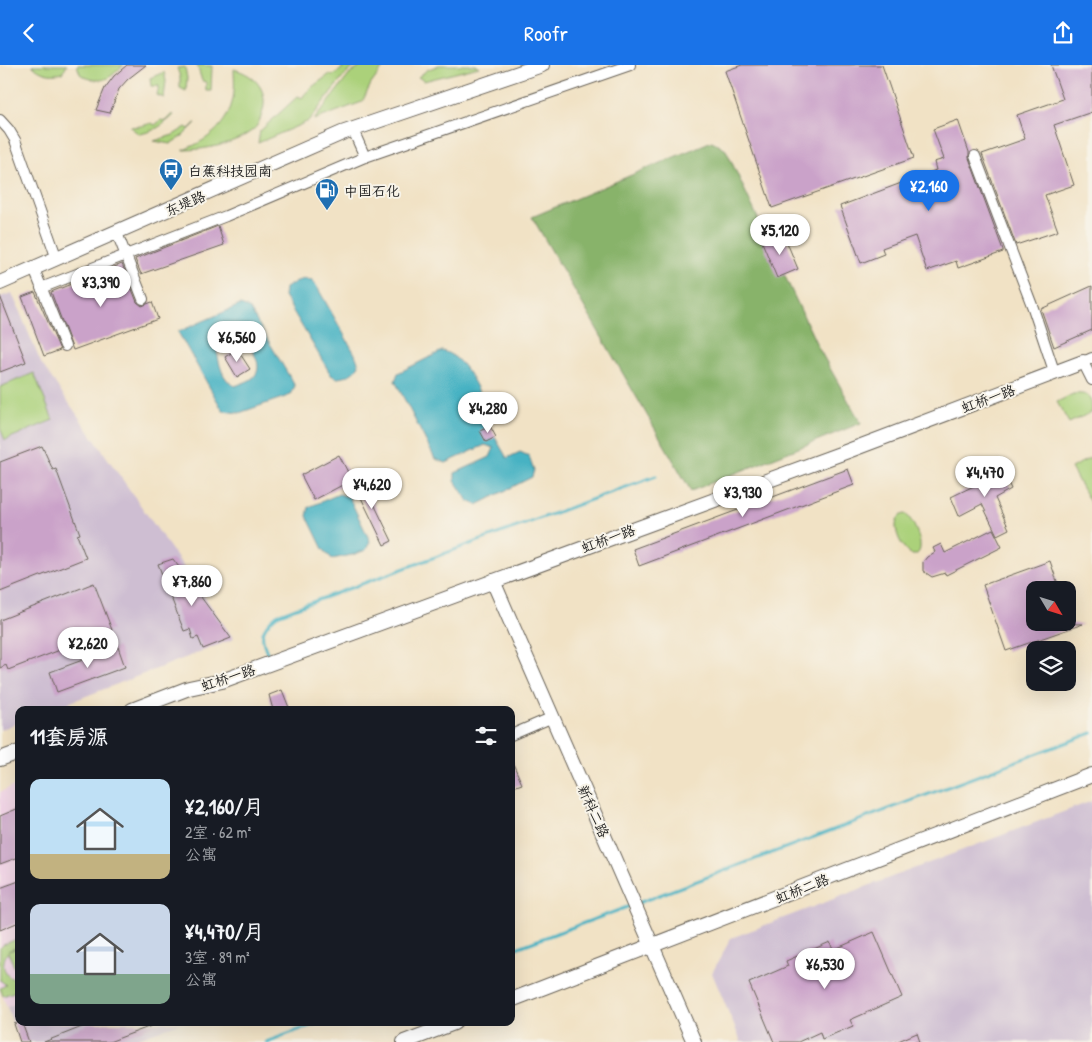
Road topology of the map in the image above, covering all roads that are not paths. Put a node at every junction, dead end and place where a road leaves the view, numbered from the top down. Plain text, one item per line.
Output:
1 (542, 65) edge
2 (630, 65) edge
3 (605, 69) edge
4 (0, 120) edge
5 (353, 130) junction
6 (365, 157) junction
7 (975, 157) dead end
8 (117, 233) junction
9 (126, 255) junction
10 (56, 259) junction
11 (34, 269) junction
12 (0, 283) edge
13 (41, 288) junction
14 (143, 299) dead end
15 (65, 347) dead end
16 (1088, 360) edge
17 (1055, 374) junction
18 (1092, 380) edge
19 (493, 581) junction
20 (143, 706) edge
21 (553, 717) junction
22 (515, 733) edge
23 (15, 754) edge
24 (0, 759) edge
25 (1092, 775) edge
26 (653, 946) junction
27 (515, 998) edge
28 (446, 1026) edge
29 (404, 1042) edge
30 (694, 1042) edge

1 - 5 street, 东堤路
2 - 3 street
3 - 6 street
4 - 10 street
5 - 6 street
5 - 8 street, 东堤路
6 - 9 street
7 - 17 street
8 - 9 street
8 - 10 street, 东堤路
9 - 13 street
9 - 14 street
10 - 11 street, 东堤路
11 - 12 street, 东堤路
11 - 13 street
13 - 15 street
16 - 17 street, 虹桥一路
16 - 18 street
17 - 19 street, 虹桥一路
19 - 20 street, 虹桥一路
19 - 21 street, 新科二路
21 - 22 street
21 - 26 street, 新科二路
23 - 24 street
25 - 26 street, 虹桥二路
26 - 27 street, 虹桥二路
26 - 30 street, 新科二路
28 - 29 street

